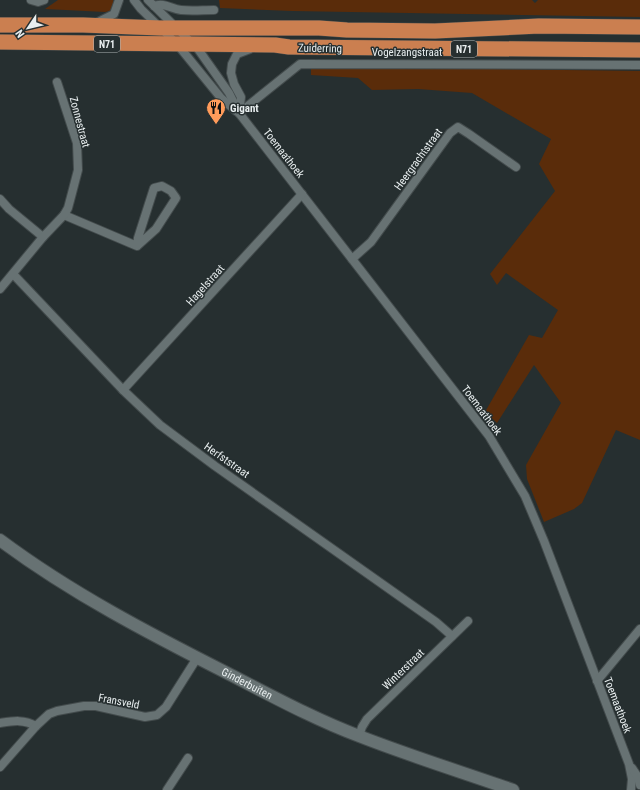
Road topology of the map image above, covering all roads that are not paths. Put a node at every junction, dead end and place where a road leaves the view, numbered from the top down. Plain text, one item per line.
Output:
1 (31, 0) edge
2 (44, 0) edge
3 (119, 0) edge
4 (134, 0) edge
5 (151, 3) edge
6 (214, 10) dead end
7 (0, 25) edge
8 (83, 25) junction
9 (640, 27) edge
10 (160, 28) junction
11 (176, 28) junction
12 (0, 42) edge
13 (177, 44) junction
14 (193, 44) junction
15 (289, 47) junction
16 (640, 50) edge
17 (640, 65) edge
18 (57, 82) dead end
19 (239, 113) junction
20 (516, 167) dead end
21 (302, 194) junction
22 (0, 199) edge
23 (64, 215) junction
24 (43, 237) junction
25 (137, 246) junction
26 (352, 259) junction
27 (13, 274) junction
28 (0, 290) edge
29 (123, 390) junction
30 (0, 540) edge
31 (468, 621) dead end
32 (640, 629) edge
33 (452, 636) junction
34 (197, 658) junction
35 (597, 681) junction
36 (0, 722) edge
37 (36, 726) junction
38 (359, 736) junction
39 (188, 758) dead end
40 (629, 764) junction
41 (0, 767) edge
42 (640, 785) edge
43 (167, 790) edge
44 (513, 790) edge
45 (631, 790) edge

1 - 2 street
3 - 8 street
4 - 10 street, Toemaathoek
5 - 6 street
5 - 11 street, Toemaathoek
7 - 8 highway, Zuiderring / N71
8 - 10 highway, Zuiderring / N71
9 - 11 highway, Zuiderring / N71
10 - 11 highway, Zuiderring / N71
10 - 13 street, Toemaathoek
11 - 14 street, Toemaathoek
12 - 13 highway, Zuiderring / N71
13 - 14 highway, Zuiderring / N71
13 - 19 street, Toemaathoek
14 - 15 highway, Zuiderring / N71
14 - 19 street, Toemaathoek
15 - 16 highway, Zuiderring / N71
15 - 19 street
17 - 19 street, Vogelzangstraat
18 - 23 street, Zonnestraat
19 - 21 street, Toemaathoek
20 - 26 street, Heergrachtstraat
21 - 26 street, Toemaathoek
21 - 29 street, Hagelstraat
22 - 24 street
23 - 24 street, Zonnestraat
23 - 25 street
24 - 27 street, Zonnestraat
25 - 25 street
26 - 35 street, Toemaathoek
27 - 28 street, Zonnestraat
27 - 29 street, Herfststraat
29 - 33 street, Herfststraat
30 - 34 main road, Ginderbuiten
31 - 33 street, Winterstraat
32 - 35 street
33 - 38 street, Winterstraat
34 - 37 street, Fransveld
34 - 38 main road, Ginderbuiten
35 - 40 street, Toemaathoek
36 - 37 street
37 - 41 street, Fransveld
38 - 44 main road, Ginderbuiten
39 - 43 street
40 - 42 street, Toemaathoek
40 - 45 street, Toemaathoek

